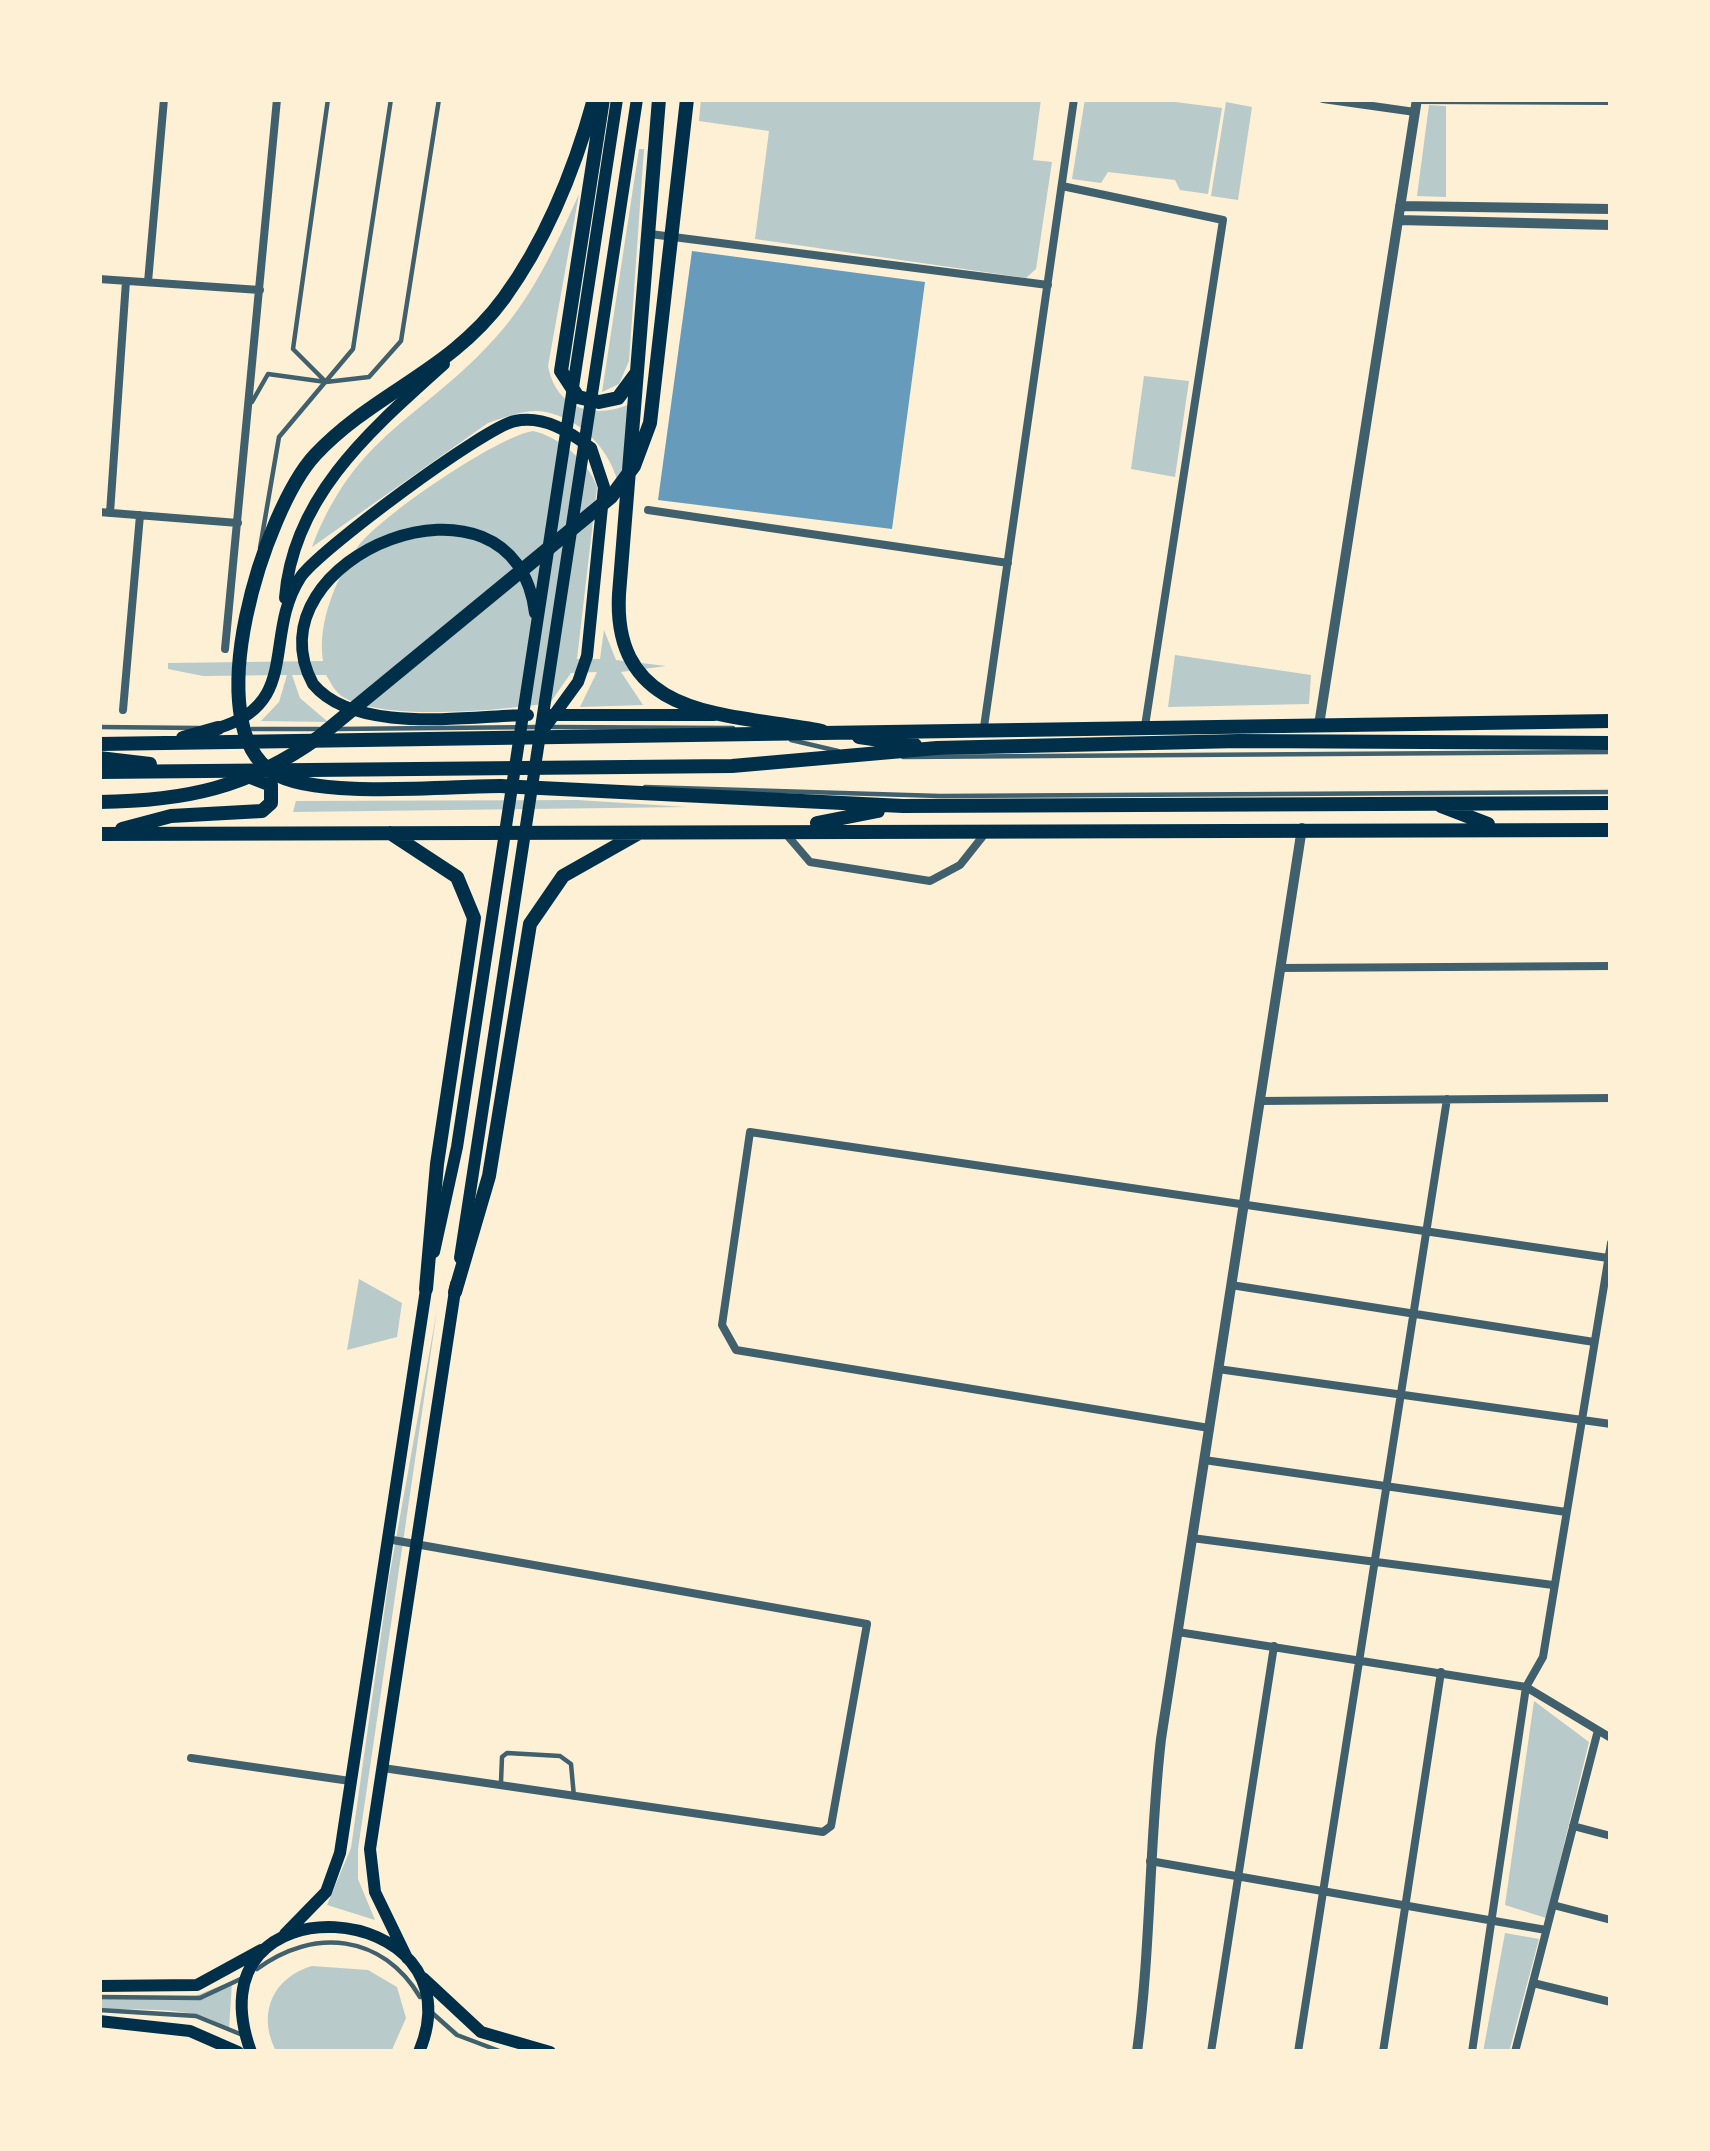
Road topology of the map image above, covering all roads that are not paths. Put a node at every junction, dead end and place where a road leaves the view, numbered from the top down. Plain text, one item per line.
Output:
1 (164, 99) edge
2 (277, 99) edge
3 (328, 99) edge
4 (391, 99) edge
5 (439, 99) edge
6 (594, 99) edge
7 (603, 99) edge
8 (616, 99) edge
9 (637, 99) edge
10 (659, 99) edge
11 (687, 99) edge
12 (1074, 99) edge
13 (1323, 99) edge
14 (1611, 101) edge
15 (1416, 104) edge
16 (1062, 186) junction
17 (1611, 209) edge
18 (1399, 213) junction
19 (1611, 224) edge
20 (649, 234) junction
21 (99, 279) edge
22 (126, 281) junction
23 (148, 282) junction
24 (1048, 285) junction
25 (260, 290) junction
26 (454, 355) junction
27 (639, 361) junction
28 (326, 382) junction
29 (252, 403) junction
30 (648, 510) dead end
31 (105, 513) edge
32 (140, 515) junction
33 (238, 524) junction
34 (1007, 563) junction
35 (257, 568) junction
36 (284, 613) junction
37 (537, 633) junction
38 (225, 649) dead end
39 (124, 710) dead end
40 (722, 716) junction
41 (1611, 722) edge
42 (1319, 725) junction
43 (1144, 726) junction
44 (99, 727) edge
45 (984, 727) junction
46 (218, 728) junction
47 (821, 731) junction
48 (759, 733) junction
49 (166, 743) junction
50 (1611, 743) edge
51 (99, 744) edge
52 (539, 744) junction
53 (938, 748) junction
54 (1611, 752) edge
55 (858, 756) junction
56 (99, 758) edge
57 (208, 771) junction
58 (99, 772) edge
59 (498, 786) junction
60 (1611, 792) edge
61 (983, 794) junction
62 (99, 802) edge
63 (1431, 802) junction
64 (1611, 803) edge
65 (903, 806) junction
66 (1302, 828) junction
67 (1500, 828) junction
68 (783, 830) junction
69 (988, 830) junction
70 (1611, 830) edge
71 (643, 831) junction
72 (390, 832) junction
73 (99, 834) edge
74 (1611, 966) edge
75 (1280, 968) junction
76 (1611, 1098) edge
77 (1447, 1099) junction
78 (1260, 1101) junction
79 (1243, 1205) junction
80 (1426, 1232) junction
81 (1611, 1243) edge
82 (1608, 1258) edge
83 (1231, 1285) junction
84 (426, 1289) junction
85 (455, 1292) junction
86 (1413, 1313) junction
87 (1594, 1342) junction
88 (1218, 1370) junction
89 (1401, 1395) junction
90 (1580, 1419) junction
91 (1611, 1424) edge
92 (1209, 1428) junction
93 (1204, 1460) junction
94 (1387, 1486) junction
95 (1566, 1512) junction
96 (1192, 1538) junction
97 (387, 1539) junction
98 (416, 1543) junction
99 (1375, 1562) junction
100 (1554, 1585) junction
101 (1178, 1632) junction
102 (1274, 1646) junction
103 (1359, 1660) junction
104 (1441, 1672) junction
105 (1526, 1688) junction
106 (1597, 1734) junction
107 (1611, 1738) edge
108 (190, 1757) dead end
109 (382, 1767) junction
110 (350, 1781) junction
111 (501, 1785) junction
112 (574, 1797) junction
113 (1573, 1826) junction
114 (1611, 1836) edge
115 (1148, 1861) junction
116 (1238, 1877) junction
117 (1323, 1891) junction
118 (1553, 1905) junction
119 (1406, 1906) junction
120 (1491, 1920) junction
121 (1611, 1920) edge
122 (1546, 1930) junction
123 (285, 1934) junction
124 (267, 1947) junction
125 (410, 1963) junction
126 (250, 1974) junction
127 (1533, 1983) junction
128 (99, 1986) edge
129 (99, 1997) edge
130 (1611, 2002) edge
131 (428, 2009) junction
132 (99, 2010) edge
133 (99, 2021) edge
134 (246, 2037) junction
135 (1141, 2051) edge
136 (238, 2052) edge
137 (251, 2052) edge
138 (261, 2052) edge
139 (419, 2052) edge
140 (502, 2052) edge
141 (550, 2052) edge
142 (1211, 2052) edge
143 (1298, 2052) edge
144 (1383, 2052) edge
145 (1472, 2052) edge
146 (1515, 2052) edge

1 - 23 street
2 - 25 street
3 - 28 lane
4 - 28 lane
5 - 28 lane
6 - 26 main road
7 - 27 main road
8 - 37 main road
9 - 52 main road
10 - 20 main road
11 - 62 main road
12 - 16 street
13 - 15 street
14 - 15 street
15 - 18 street
16 - 24 street
16 - 43 street
17 - 18 street
18 - 19 street
18 - 42 street
20 - 24 street
20 - 27 main road
21 - 22 street
22 - 23 street
22 - 31 street
23 - 25 street
24 - 34 street
25 - 29 street
26 - 35 main road
26 - 36 main road
27 - 40 main road
28 - 29 lane
28 - 35 lane
29 - 33 street
30 - 34 street
31 - 32 street
32 - 33 street
32 - 39 street
33 - 38 street
34 - 45 street
35 - 59 main road
36 - 46 main road
36 - 52 main road
37 - 40 main road
37 - 84 main road
40 - 47 main road
41 - 42 main road
42 - 43 main road
43 - 45 main road
44 - 46 lane
45 - 47 main road
46 - 48 lane
46 - 49 main road
47 - 48 main road
47 - 53 main road
48 - 49 main road
48 - 55 lane
49 - 51 main road
50 - 53 main road
52 - 85 main road
53 - 55 main road
54 - 55 lane
55 - 57 main road
56 - 57 main road
57 - 58 main road
57 - 73 main road
59 - 61 lane
59 - 65 main road
60 - 61 lane
61 - 65 lane
63 - 64 main road
63 - 65 main road
63 - 67 main road
65 - 68 main road
66 - 67 main road
66 - 69 main road
66 - 75 street
67 - 70 main road
68 - 69 main road
68 - 69 street
68 - 71 main road
71 - 72 main road
71 - 85 main road
72 - 73 main road
72 - 84 main road
74 - 75 street
75 - 78 street
76 - 77 street
77 - 78 street
77 - 80 street
78 - 79 street
79 - 80 street
79 - 83 street
79 - 92 street
80 - 82 street
80 - 86 street
81 - 82 street
82 - 87 street
83 - 86 street
83 - 88 street
84 - 97 main road
85 - 98 main road
86 - 87 street
86 - 89 street
87 - 90 street
88 - 89 street
88 - 92 street
89 - 90 street
89 - 94 street
90 - 91 street
90 - 95 street
92 - 93 street
93 - 94 street
93 - 96 street
94 - 95 street
94 - 99 street
95 - 100 street
96 - 99 street
96 - 101 street
97 - 98 street
97 - 110 main road
98 - 109 main road
98 - 112 street
99 - 100 street
99 - 103 street
100 - 105 street
101 - 102 street
101 - 115 street
102 - 103 street
102 - 116 street
103 - 104 street
103 - 117 street
104 - 105 street
104 - 119 street
105 - 106 street
105 - 120 street
106 - 107 street
106 - 113 street
108 - 110 street
109 - 111 street
109 - 125 main road
110 - 123 main road
111 - 112 street
111 - 112 lane
113 - 114 street
113 - 118 street
115 - 116 street
115 - 135 street
116 - 117 street
116 - 142 street
117 - 119 street
117 - 143 street
118 - 121 street
118 - 122 street
119 - 120 street
119 - 144 street
120 - 122 street
120 - 145 street
122 - 127 street
123 - 124 main road
123 - 125 main road
124 - 126 main road
124 - 128 main road
125 - 131 main road
125 - 141 main road
126 - 129 lane
126 - 131 lane
126 - 134 main road
127 - 130 street
127 - 146 street
131 - 139 main road
131 - 140 lane
132 - 134 lane
133 - 136 main road
134 - 137 main road
134 - 138 lane

